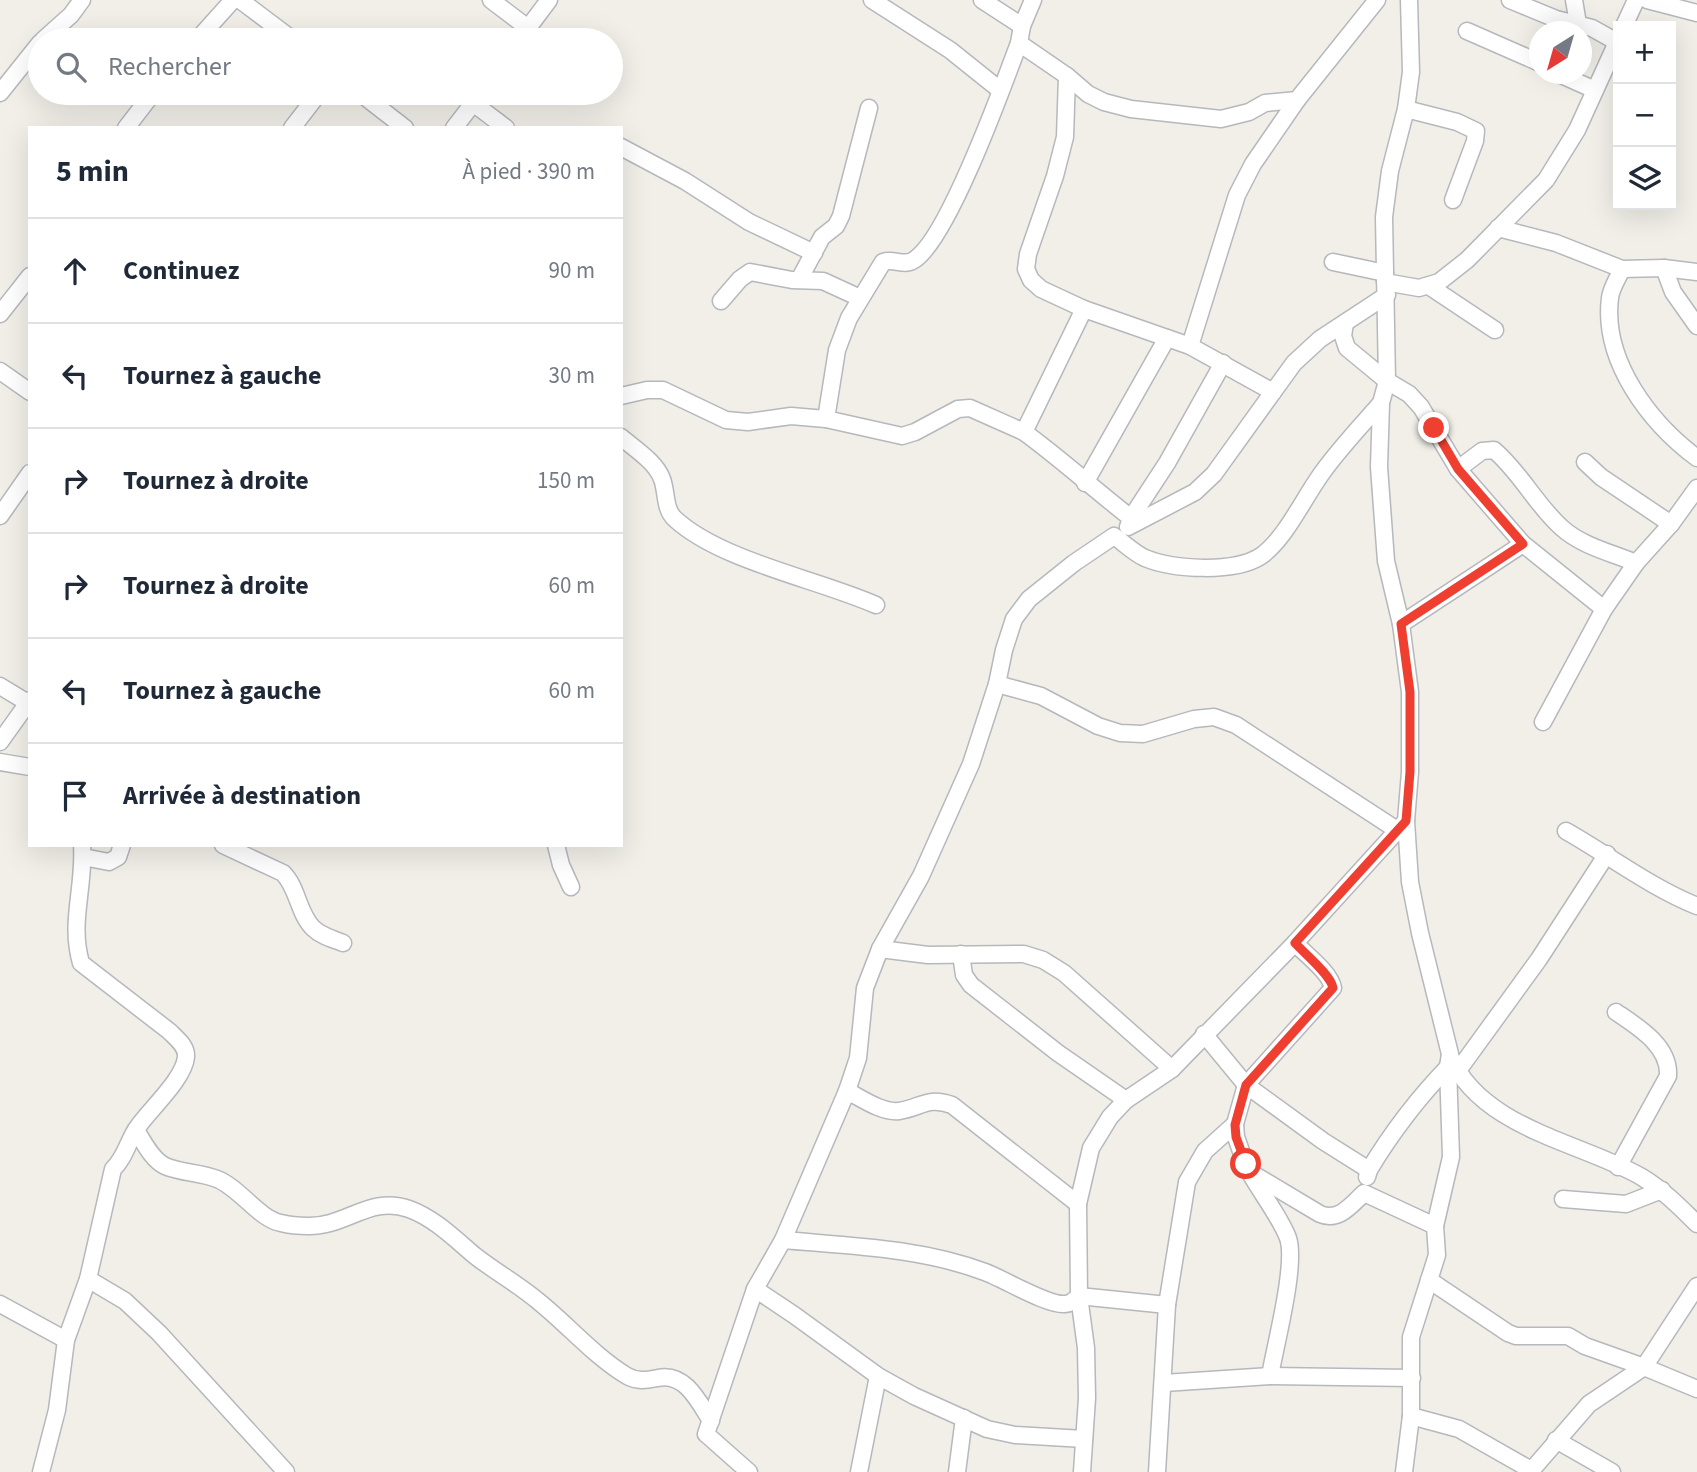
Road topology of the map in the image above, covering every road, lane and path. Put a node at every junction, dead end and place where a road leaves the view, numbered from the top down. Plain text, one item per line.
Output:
1 (82, 0) edge
2 (233, 0) edge
3 (240, 0) edge
4 (491, 0) edge
5 (549, 0) edge
6 (872, 0) edge
7 (982, 0) edge
8 (1033, 0) edge
9 (1377, 0) edge
10 (1409, 0) edge
11 (1510, 0) edge
12 (1574, 0) edge
13 (1636, 0) edge
14 (1647, 0) edge
15 (259, 6) edge
16 (1697, 13) edge
17 (1565, 21) edge
18 (1578, 21) edge
19 (1627, 21) edge
20 (1022, 26) junction
21 (57, 28) edge
22 (208, 28) edge
23 (281, 28) edge
24 (518, 28) edge
25 (528, 28) edge
26 (1592, 28) edge
27 (1467, 31) dead end
28 (1613, 34) edge
29 (1019, 43) junction
30 (1613, 51) edge
31 (28, 59) edge
32 (1529, 59) edge
33 (1067, 76) junction
34 (1582, 84) edge
35 (1000, 90) junction
36 (1595, 90) junction
37 (0, 93) edge
38 (1297, 100) junction
39 (144, 105) edge
40 (310, 105) edge
41 (375, 105) edge
42 (472, 105) edge
43 (484, 105) edge
44 (869, 107) dead end
45 (1406, 109) junction
46 (128, 126) edge
47 (294, 126) edge
48 (402, 126) edge
49 (456, 126) edge
50 (504, 126) edge
51 (623, 148) edge
52 (1453, 200) dead end
53 (1498, 228) junction
54 (814, 253) junction
55 (1333, 262) dead end
56 (1664, 268) junction
57 (1622, 269) junction
58 (1697, 272) edge
59 (28, 279) edge
60 (799, 280) junction
61 (1386, 283) junction
62 (1429, 286) junction
63 (860, 298) junction
64 (721, 301) dead end
65 (1084, 309) junction
66 (0, 314) edge
67 (1345, 323) junction
68 (1697, 326) edge
69 (1494, 330) dead end
70 (1167, 338) junction
71 (1190, 346) junction
72 (1223, 363) junction
73 (0, 371) edge
74 (1387, 381) junction
75 (28, 390) edge
76 (1273, 392) junction
77 (623, 396) edge
78 (1381, 403) junction
79 (826, 419) junction
80 (1024, 432) junction
81 (623, 439) edge
82 (1697, 458) edge
83 (1585, 462) dead end
84 (1458, 469) junction
85 (28, 477) edge
86 (1085, 483) junction
87 (1697, 488) edge
88 (1690, 511) edge
89 (0, 516) edge
90 (1671, 524) junction
91 (1124, 527) junction
92 (1523, 544) junction
93 (1636, 563) junction
94 (876, 605) dead end
95 (1604, 609) junction
96 (1401, 624) junction
97 (997, 684) junction
98 (0, 686) edge
99 (28, 701) edge
100 (28, 703) edge
101 (1543, 722) dead end
102 (0, 742) edge
103 (0, 762) edge
104 (28, 767) edge
105 (1402, 825) junction
106 (1566, 831) dead end
107 (121, 847) edge
108 (227, 847) edge
109 (556, 847) edge
110 (83, 851) edge
111 (1607, 854) junction
112 (571, 887) dead end
113 (1697, 906) edge
114 (343, 943) dead end
115 (1295, 943) junction
116 (880, 949) junction
117 (961, 954) junction
118 (1616, 1012) dead end
119 (1204, 1034) junction
120 (1451, 1064) junction
121 (1172, 1069) junction
122 (1246, 1085) junction
123 (847, 1091) junction
124 (1126, 1100) junction
125 (1235, 1125) junction
126 (136, 1130) junction
127 (1618, 1167) junction
128 (1369, 1170) junction
129 (1248, 1171) junction
130 (1662, 1191) junction
131 (1364, 1193) junction
132 (1563, 1199) dead end
133 (1078, 1204) junction
134 (1697, 1224) edge
135 (1435, 1226) junction
136 (783, 1240) junction
137 (88, 1279) junction
138 (1429, 1280) junction
139 (755, 1289) junction
140 (1697, 1289) edge
141 (1079, 1296) junction
142 (0, 1304) edge
143 (1167, 1305) junction
144 (66, 1340) junction
145 (1644, 1367) junction
146 (878, 1376) junction
147 (1270, 1376) junction
148 (1412, 1378) junction
149 (1164, 1383) junction
150 (1697, 1389) edge
151 (1411, 1416) junction
152 (964, 1418) junction
153 (710, 1421) junction
154 (1084, 1439) junction
155 (1556, 1440) junction
156 (1530, 1471) edge
157 (41, 1472) edge
158 (286, 1472) edge
159 (749, 1472) edge
160 (859, 1472) edge
161 (957, 1472) edge
162 (1082, 1472) edge
163 (1157, 1472) edge
164 (1404, 1472) edge
165 (1612, 1472) edge

1 - 21 street
2 - 22 street
3 - 15 street
4 - 24 street
5 - 25 street
6 - 35 street
7 - 20 street
8 - 20 street
9 - 38 street
10 - 45 street
11 - 17 street
12 - 18 street
13 - 19 street
14 - 16 street
15 - 23 street
20 - 29 street
26 - 28 street
27 - 32 street
29 - 33 street
29 - 35 street
30 - 36 street
31 - 37 street
33 - 38 street
33 - 65 street
34 - 36 street
35 - 63 street
36 - 53 street
38 - 71 street
39 - 46 street
40 - 47 street
41 - 48 street
42 - 49 street
43 - 50 street
44 - 54 street
45 - 52 street
45 - 61 street
51 - 54 street
53 - 57 street
53 - 62 street
54 - 60 street
55 - 61 street
56 - 57 street
56 - 58 street
56 - 68 street
57 - 82 street
59 - 66 street
60 - 63 street
60 - 64 street
61 - 62 street
61 - 67 street
61 - 74 street
62 - 69 street
63 - 79 street
65 - 70 street
65 - 80 street
67 - 74 street
67 - 76 street
70 - 71 street
70 - 86 street
71 - 72 street
72 - 76 street
72 - 91 street
73 - 75 street
74 - 78 street
74 - 84 street
76 - 91 street
77 - 79 street
78 - 91 street
78 - 96 street
79 - 80 street
80 - 86 street
81 - 94 street
83 - 90 street
84 - 92 street
84 - 93 street
85 - 89 street
86 - 91 street
87 - 88 street
88 - 90 street
90 - 93 street
91 - 97 street
92 - 95 street
92 - 96 street
93 - 95 street
95 - 101 street
96 - 105 street
97 - 105 street
97 - 116 street
98 - 99 street
100 - 102 street
103 - 104 street
105 - 115 street
105 - 120 street
106 - 111 street
107 - 110 street
108 - 114 street
109 - 112 street
110 - 126 street
111 - 113 street
111 - 120 street
115 - 119 street
115 - 122 street
116 - 117 street
116 - 123 street
117 - 121 street
117 - 124 street
118 - 127 street
119 - 121 street
119 - 122 street
120 - 127 street
120 - 128 street
120 - 135 street
121 - 124 street
122 - 125 street
122 - 128 street
123 - 133 street
123 - 136 street
124 - 133 street
125 - 129 street
125 - 143 street
126 - 137 street
126 - 153 street
127 - 130 street
128 - 131 street
129 - 131 street
129 - 147 street
130 - 132 street
130 - 134 street
131 - 135 street
133 - 141 street
135 - 138 street
136 - 139 street
136 - 141 street
137 - 144 street
137 - 158 street
138 - 145 street
138 - 148 street
139 - 146 street
139 - 153 street
140 - 145 street
141 - 143 street
141 - 154 street
142 - 144 street
143 - 149 street
144 - 157 street
145 - 150 street
145 - 155 street
146 - 152 street
146 - 160 street
147 - 148 street
147 - 149 street
148 - 151 street
149 - 163 street
151 - 156 street
151 - 164 street
152 - 154 street
152 - 161 street
153 - 159 street
154 - 162 street
155 - 156 street
155 - 165 street

